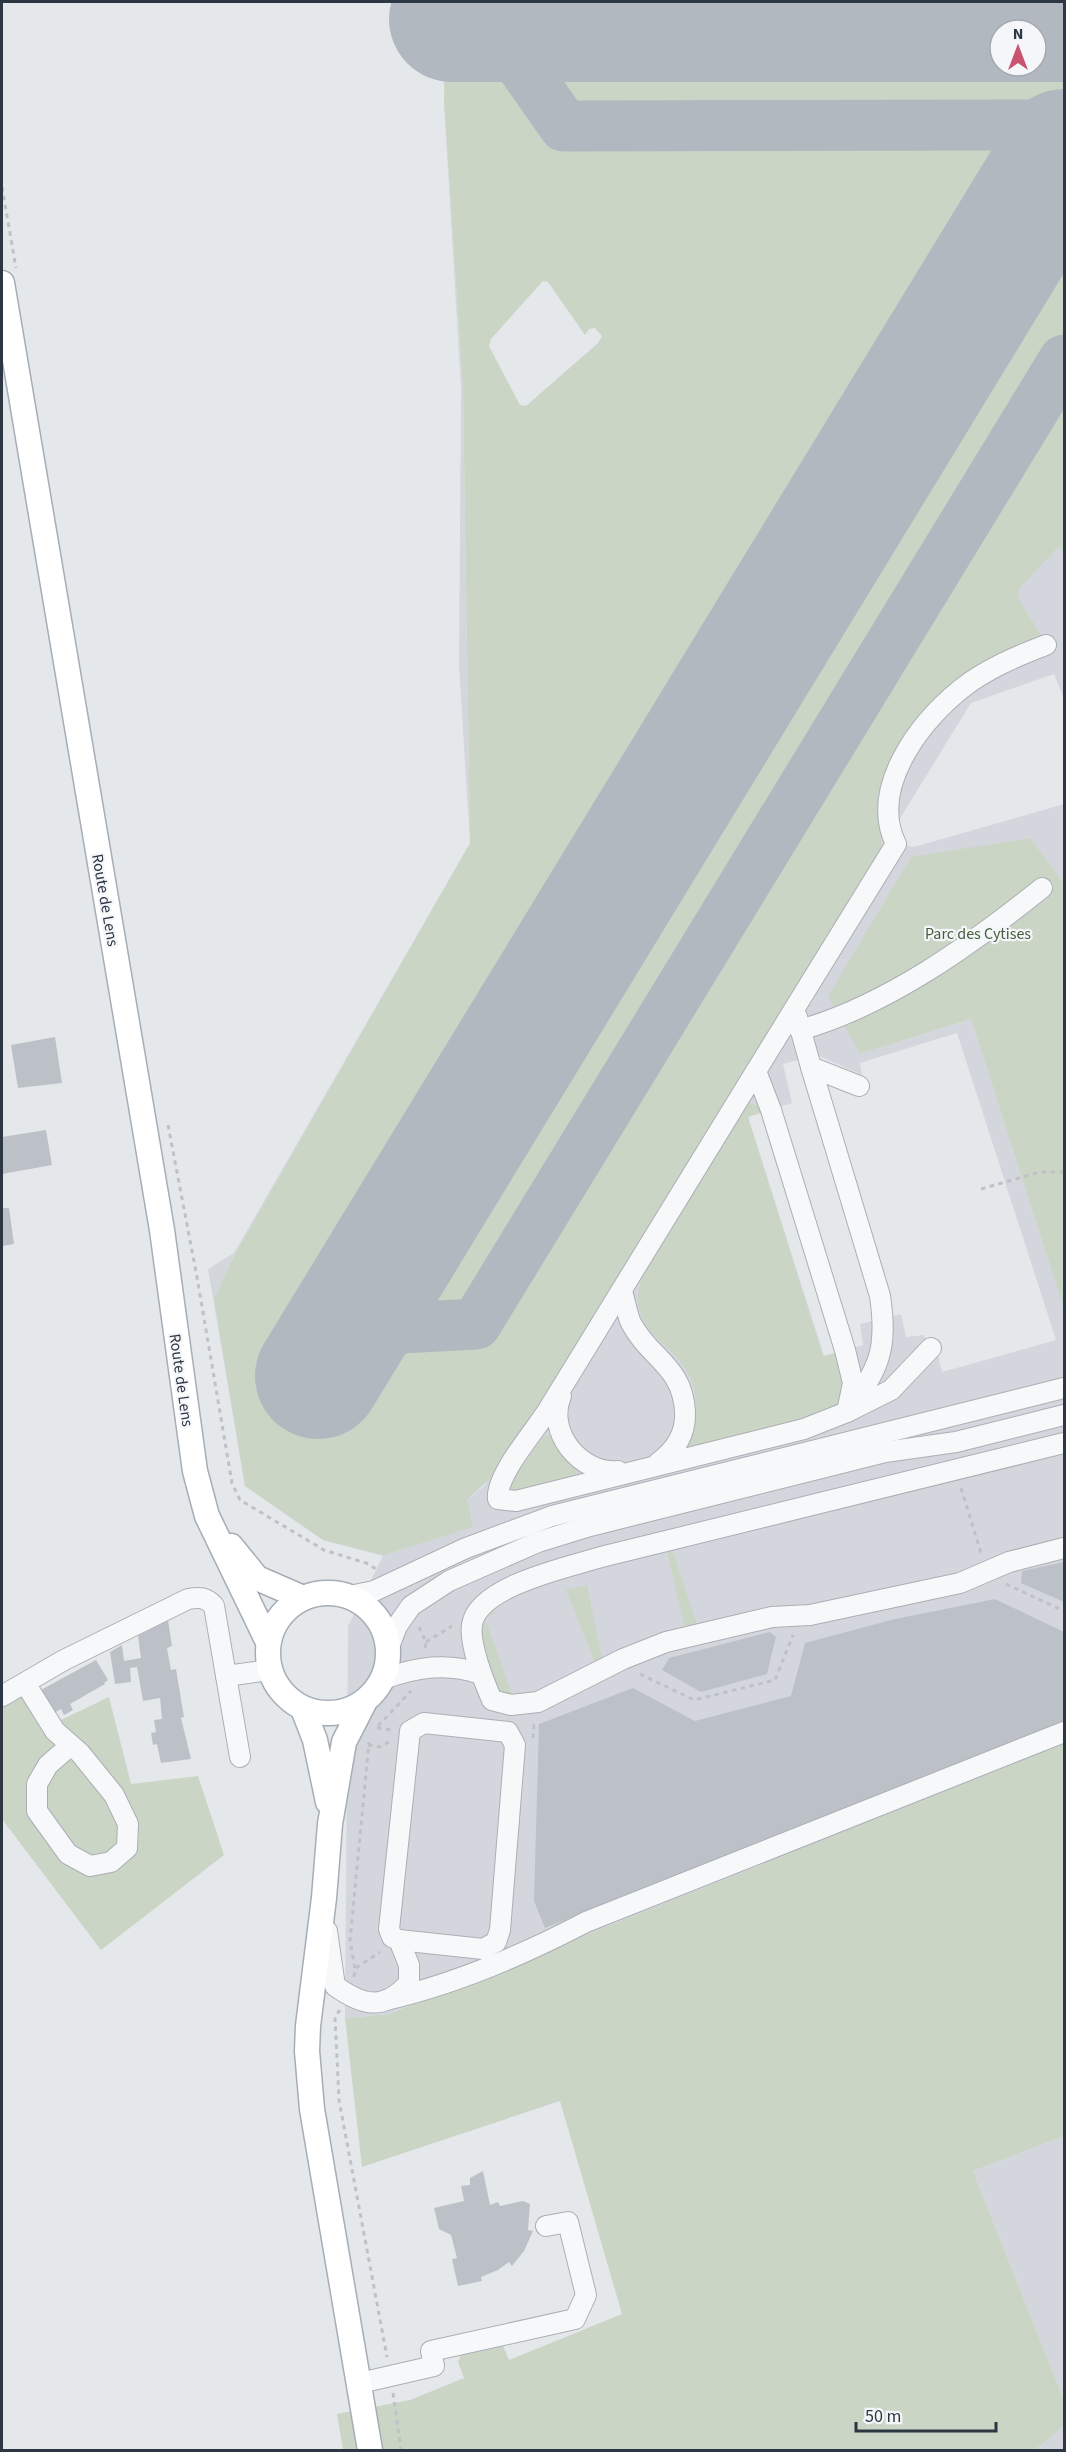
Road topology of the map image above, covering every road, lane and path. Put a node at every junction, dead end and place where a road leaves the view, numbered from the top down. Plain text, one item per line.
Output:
1 (2, 187) edge
2 (9, 281) edge
3 (1046, 645) dead end
4 (1042, 888) dead end
5 (795, 1009) junction
6 (801, 1030) junction
7 (811, 1067) junction
8 (756, 1071) junction
9 (859, 1086) dead end
10 (166, 1116) dead end
11 (1065, 1172) edge
12 (981, 1189) dead end
13 (622, 1291) junction
14 (931, 1348) dead end
15 (569, 1376) junction
16 (1065, 1388) edge
17 (1065, 1397) edge
18 (847, 1412) junction
19 (1065, 1415) edge
20 (804, 1429) junction
21 (1065, 1443) edge
22 (809, 1454) junction
23 (637, 1470) junction
24 (955, 1472) junction
25 (207, 1516) junction
26 (1065, 1548) edge
27 (986, 1572) junction
28 (449, 1581) junction
29 (394, 1583) junction
30 (348, 1596) junction
31 (303, 1598) junction
32 (411, 1606) junction
33 (1065, 1611) edge
34 (793, 1633) dead end
35 (268, 1642) junction
36 (389, 1647) junction
37 (422, 1667) junction
38 (269, 1670) junction
39 (637, 1672) dead end
40 (482, 1674) junction
41 (226, 1676) junction
42 (383, 1679) junction
43 (26, 1683) junction
44 (2, 1696) edge
45 (492, 1700) junction
46 (364, 1703) junction
47 (303, 1709) junction
48 (539, 1710) junction
49 (476, 1727) junction
50 (1065, 1732) edge
51 (409, 1737) junction
52 (344, 1742) junction
53 (71, 1745) junction
54 (368, 1745) junction
55 (515, 1745) junction
56 (240, 1757) dead end
57 (330, 1824) junction
58 (324, 1898) junction
59 (399, 1940) junction
60 (356, 1969) junction
61 (350, 1997) junction
62 (386, 2000) junction
63 (546, 2226) dead end
64 (391, 2376) junction
65 (360, 2383) junction
66 (370, 2451) edge
67 (401, 2451) edge

1 - 2 path
2 - 25 main road, Route de Lens
3 - 5 street
4 - 6 street
5 - 6 street
5 - 8 street
6 - 7 street
7 - 9 street
7 - 18 street
8 - 13 street
8 - 18 street
10 - 29 path
11 - 12 path
13 - 15 street
13 - 23 street
14 - 18 street
15 - 23 street
15 - 23 street
16 - 22 street
17 - 28 street
18 - 20 street
19 - 28 street
20 - 22 street
20 - 23 street
21 - 24 street
22 - 29 street
24 - 27 path
24 - 40 street
25 - 31 main road, Route de Lens
25 - 35 main road, Route de Lens
26 - 27 street
27 - 33 path
27 - 48 street
28 - 32 street
29 - 30 street
30 - 31 main road
30 - 36 main road
31 - 35 main road
32 - 36 street
32 - 37 path
34 - 39 path
35 - 38 main road
36 - 42 main road
37 - 40 street
37 - 42 street
37 - 54 path
38 - 41 street
38 - 47 main road
40 - 45 street
41 - 43 street
41 - 56 street
42 - 46 main road
43 - 44 street
43 - 53 street
45 - 48 street
45 - 49 street
46 - 47 main road
46 - 52 main road
47 - 57 main road
48 - 55 street
48 - 55 path
49 - 51 street
49 - 55 street
50 - 62 street
51 - 54 path
51 - 59 street
52 - 54 path
52 - 57 main road
53 - 53 street
54 - 60 path
55 - 59 street
57 - 58 main road
58 - 61 street
58 - 65 main road
59 - 60 path
59 - 62 street
60 - 61 path
61 - 62 street
61 - 64 path
63 - 64 street
64 - 65 street
64 - 67 path
65 - 66 main road

